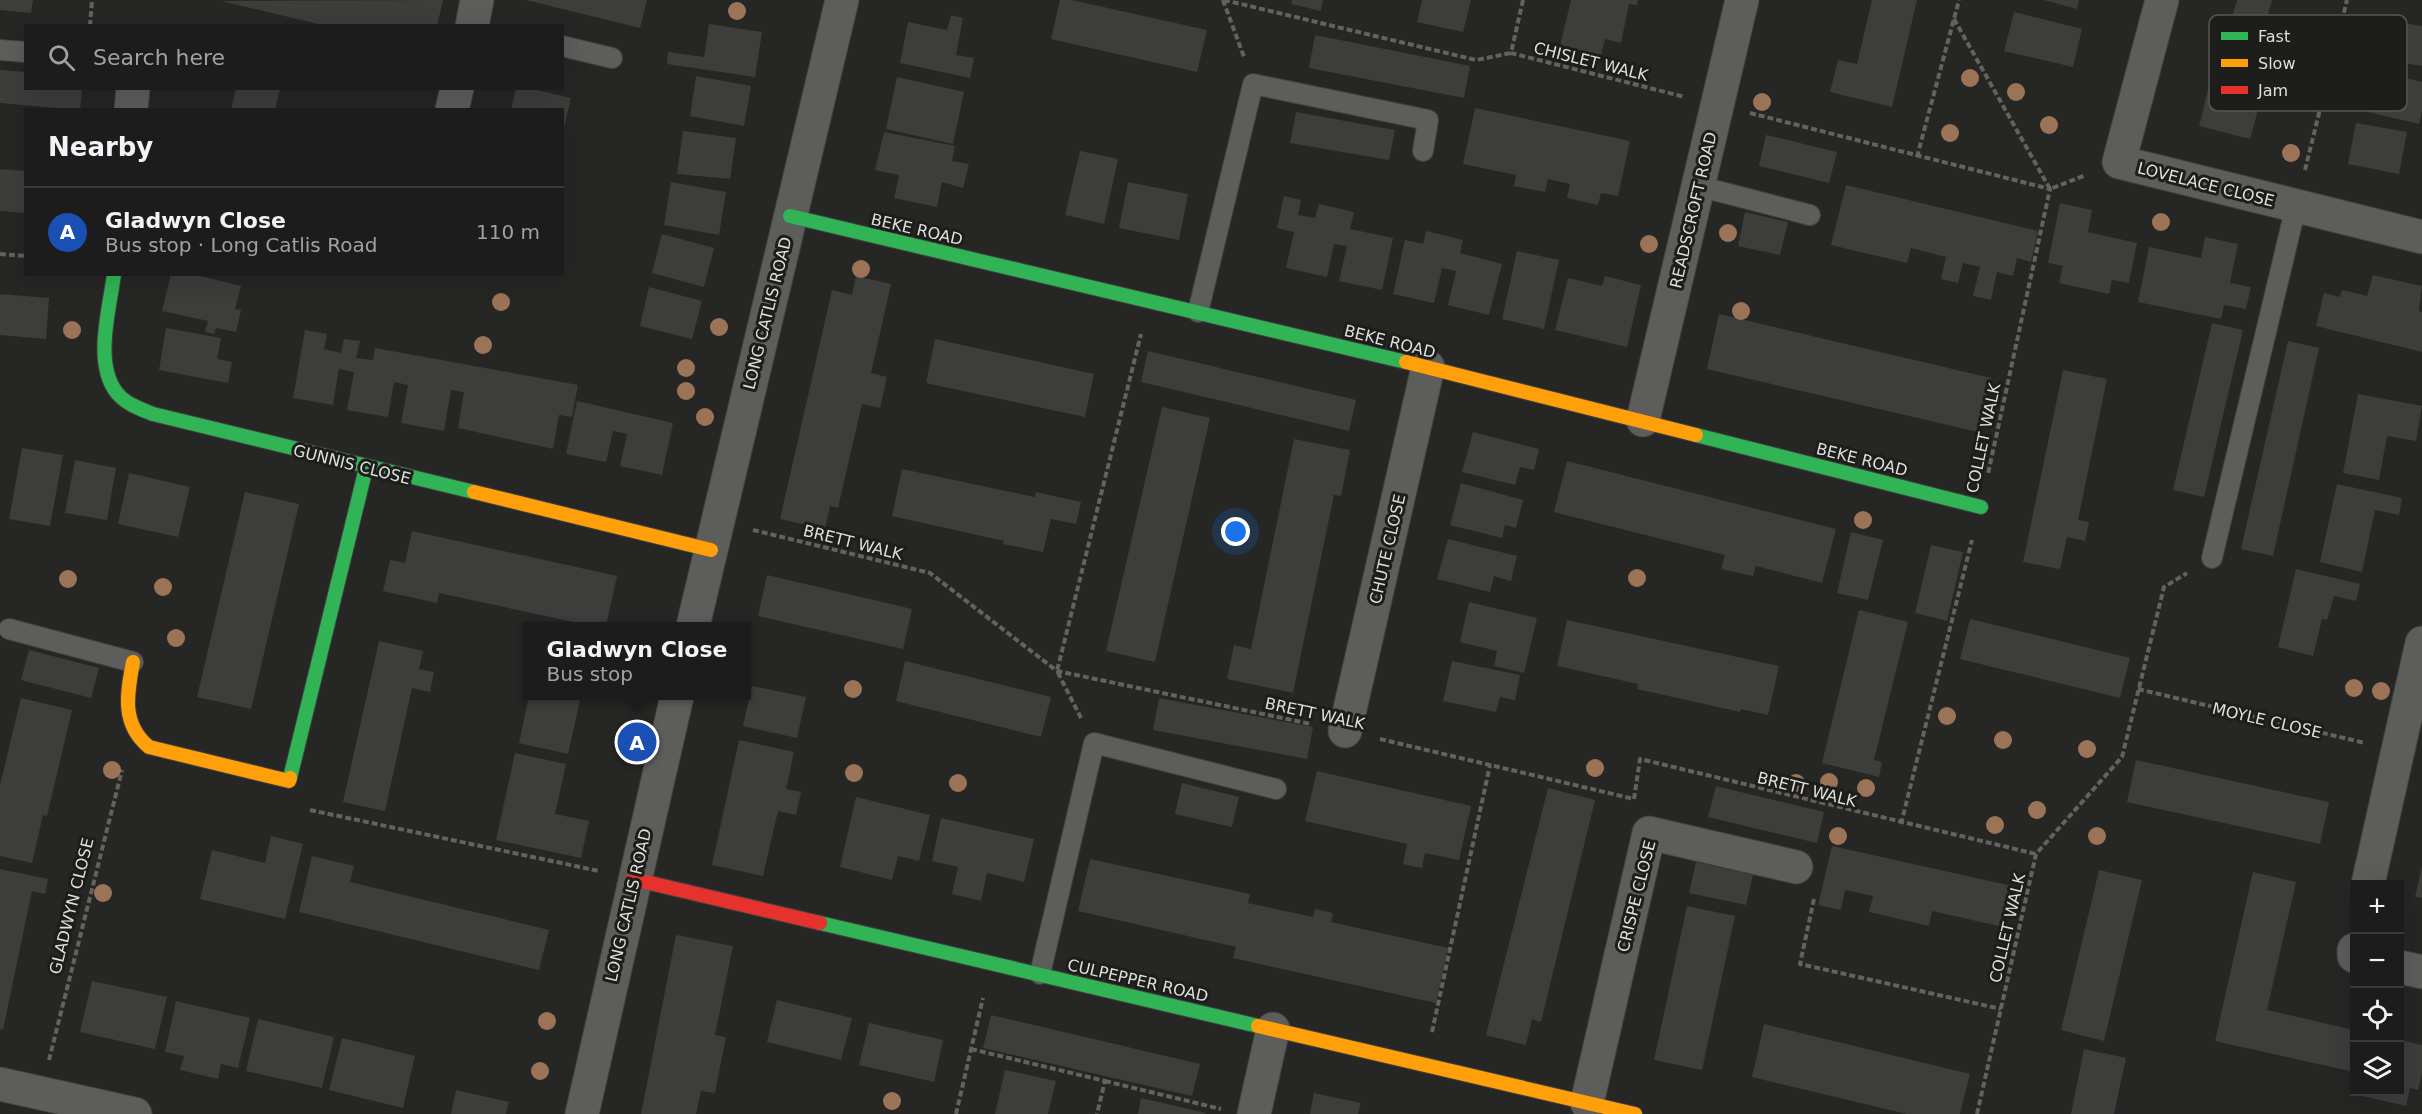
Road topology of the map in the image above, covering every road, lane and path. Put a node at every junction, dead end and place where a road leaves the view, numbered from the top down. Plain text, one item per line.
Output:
1 (92, 0) edge
2 (842, 0) edge
3 (1223, 0) edge
4 (1523, 0) edge
5 (1742, 0) edge
6 (1959, 0) edge
7 (2162, 0) edge
8 (2347, 0) edge
9 (2343, 15) edge
10 (1954, 20) junction
11 (90, 24) edge
12 (564, 46) edge
13 (0, 50) edge
14 (24, 52) edge
15 (1511, 53) junction
16 (612, 58) dead end
17 (1253, 84) junction
18 (133, 90) edge
19 (457, 90) edge
20 (1718, 105) junction
21 (131, 108) edge
22 (452, 108) edge
23 (2320, 111) edge
24 (1423, 151) dead end
25 (1917, 157) junction
26 (2119, 162) junction
27 (1698, 186) junction
28 (2050, 189) junction
29 (2296, 206) junction
30 (1810, 214) dead end
31 (790, 216) junction
32 (2422, 237) edge
33 (0, 254) edge
34 (24, 256) edge
35 (114, 276) edge
36 (1149, 301) junction
37 (1198, 312) junction
38 (1428, 367) junction
39 (1643, 420) junction
40 (366, 468) junction
41 (1981, 507) junction
42 (714, 536) junction
43 (2212, 558) joint
44 (694, 622) edge
45 (9, 629) dead end
46 (2422, 643) edge
47 (133, 662) joint
48 (1057, 671) junction
49 (2138, 689) junction
50 (675, 700) edge
51 (132, 729) junction
52 (1345, 731) junction
53 (1094, 742) junction
54 (2397, 750) junction
55 (1490, 765) junction
56 (289, 781) junction
57 (1276, 789) dead end
58 (1901, 824) junction
59 (2036, 854) junction
60 (1796, 867) joint
61 (633, 879) junction
62 (2369, 880) edge
63 (991, 963) junction
64 (2404, 968) edge
65 (2422, 972) edge
66 (1040, 974) junction
67 (2001, 1008) junction
68 (1273, 1029) junction
69 (971, 1049) junction
70 (1425, 1065) junction
71 (1105, 1081) junction
72 (0, 1084) edge
73 (41, 1092) junction
74 (1587, 1103) junction
75 (1243, 1113) edge
76 (135, 1114) edge
77 (582, 1114) edge
78 (956, 1114) edge
79 (1097, 1114) edge
80 (1635, 1114) edge
81 (1977, 1114) edge

1 - 11 path
2 - 31 street, LONG CATLIS ROAD
3 - 15 path
3 - 17 path
4 - 15 path, CHISLET WALK
5 - 20 street, READSCROFT ROAD
6 - 10 path
7 - 26 street, LOVELACE CLOSE
8 - 9 path
10 - 25 path
10 - 28 path
12 - 16 lane
13 - 14 lane
15 - 20 path, CHISLET WALK
17 - 24 lane
17 - 37 lane
18 - 21 street
19 - 22 street
20 - 25 path
20 - 27 street, READSCROFT ROAD
23 - 29 path
25 - 28 path
26 - 28 path
26 - 29 street, LOVELACE CLOSE
27 - 30 lane
27 - 39 street, READSCROFT ROAD
28 - 41 path, COLLET WALK
29 - 32 street, LOVELACE CLOSE
29 - 43 lane
31 - 36 street, BEKE ROAD
31 - 42 street, LONG CATLIS ROAD
33 - 34 path
35 - 40 street, GUNNIS CLOSE
36 - 37 street, BEKE ROAD
36 - 48 path
37 - 38 street, BEKE ROAD
38 - 39 street, BEKE ROAD
38 - 52 street, CHUTE CLOSE
39 - 41 street, BEKE ROAD
40 - 42 street, GUNNIS CLOSE
40 - 56 street
41 - 58 path, COLLET WALK
42 - 44 street, LONG CATLIS ROAD
42 - 48 path, BRETT WALK
43 - 49 path, COLLET WALK
45 - 47 lane
46 - 54 street
47 - 51 street
48 - 52 path, BRETT WALK
48 - 53 path
49 - 54 path, MOYLE CLOSE
49 - 59 path, COLLET WALK
50 - 61 street, LONG CATLIS ROAD
51 - 56 street
51 - 73 path, GLADWYN CLOSE
52 - 55 path, BRETT WALK
53 - 57 lane
53 - 66 lane
54 - 62 street
55 - 58 path, BRETT WALK
55 - 70 path
56 - 61 path
58 - 59 path
59 - 67 path, COLLET WALK
60 - 67 path
60 - 74 street, CRISPE CLOSE
61 - 63 street, CULPEPPER ROAD
61 - 77 street, LONG CATLIS ROAD
63 - 66 street, CULPEPPER ROAD
63 - 69 path
64 - 65 street
66 - 68 street, CULPEPPER ROAD
67 - 81 path, COLLET WALK
68 - 70 street, CULPEPPER ROAD
68 - 75 street
69 - 71 path
69 - 78 path
70 - 74 street, CULPEPPER ROAD
71 - 75 path
71 - 79 path
72 - 73 street
73 - 76 street
74 - 80 street, CULPEPPER ROAD

